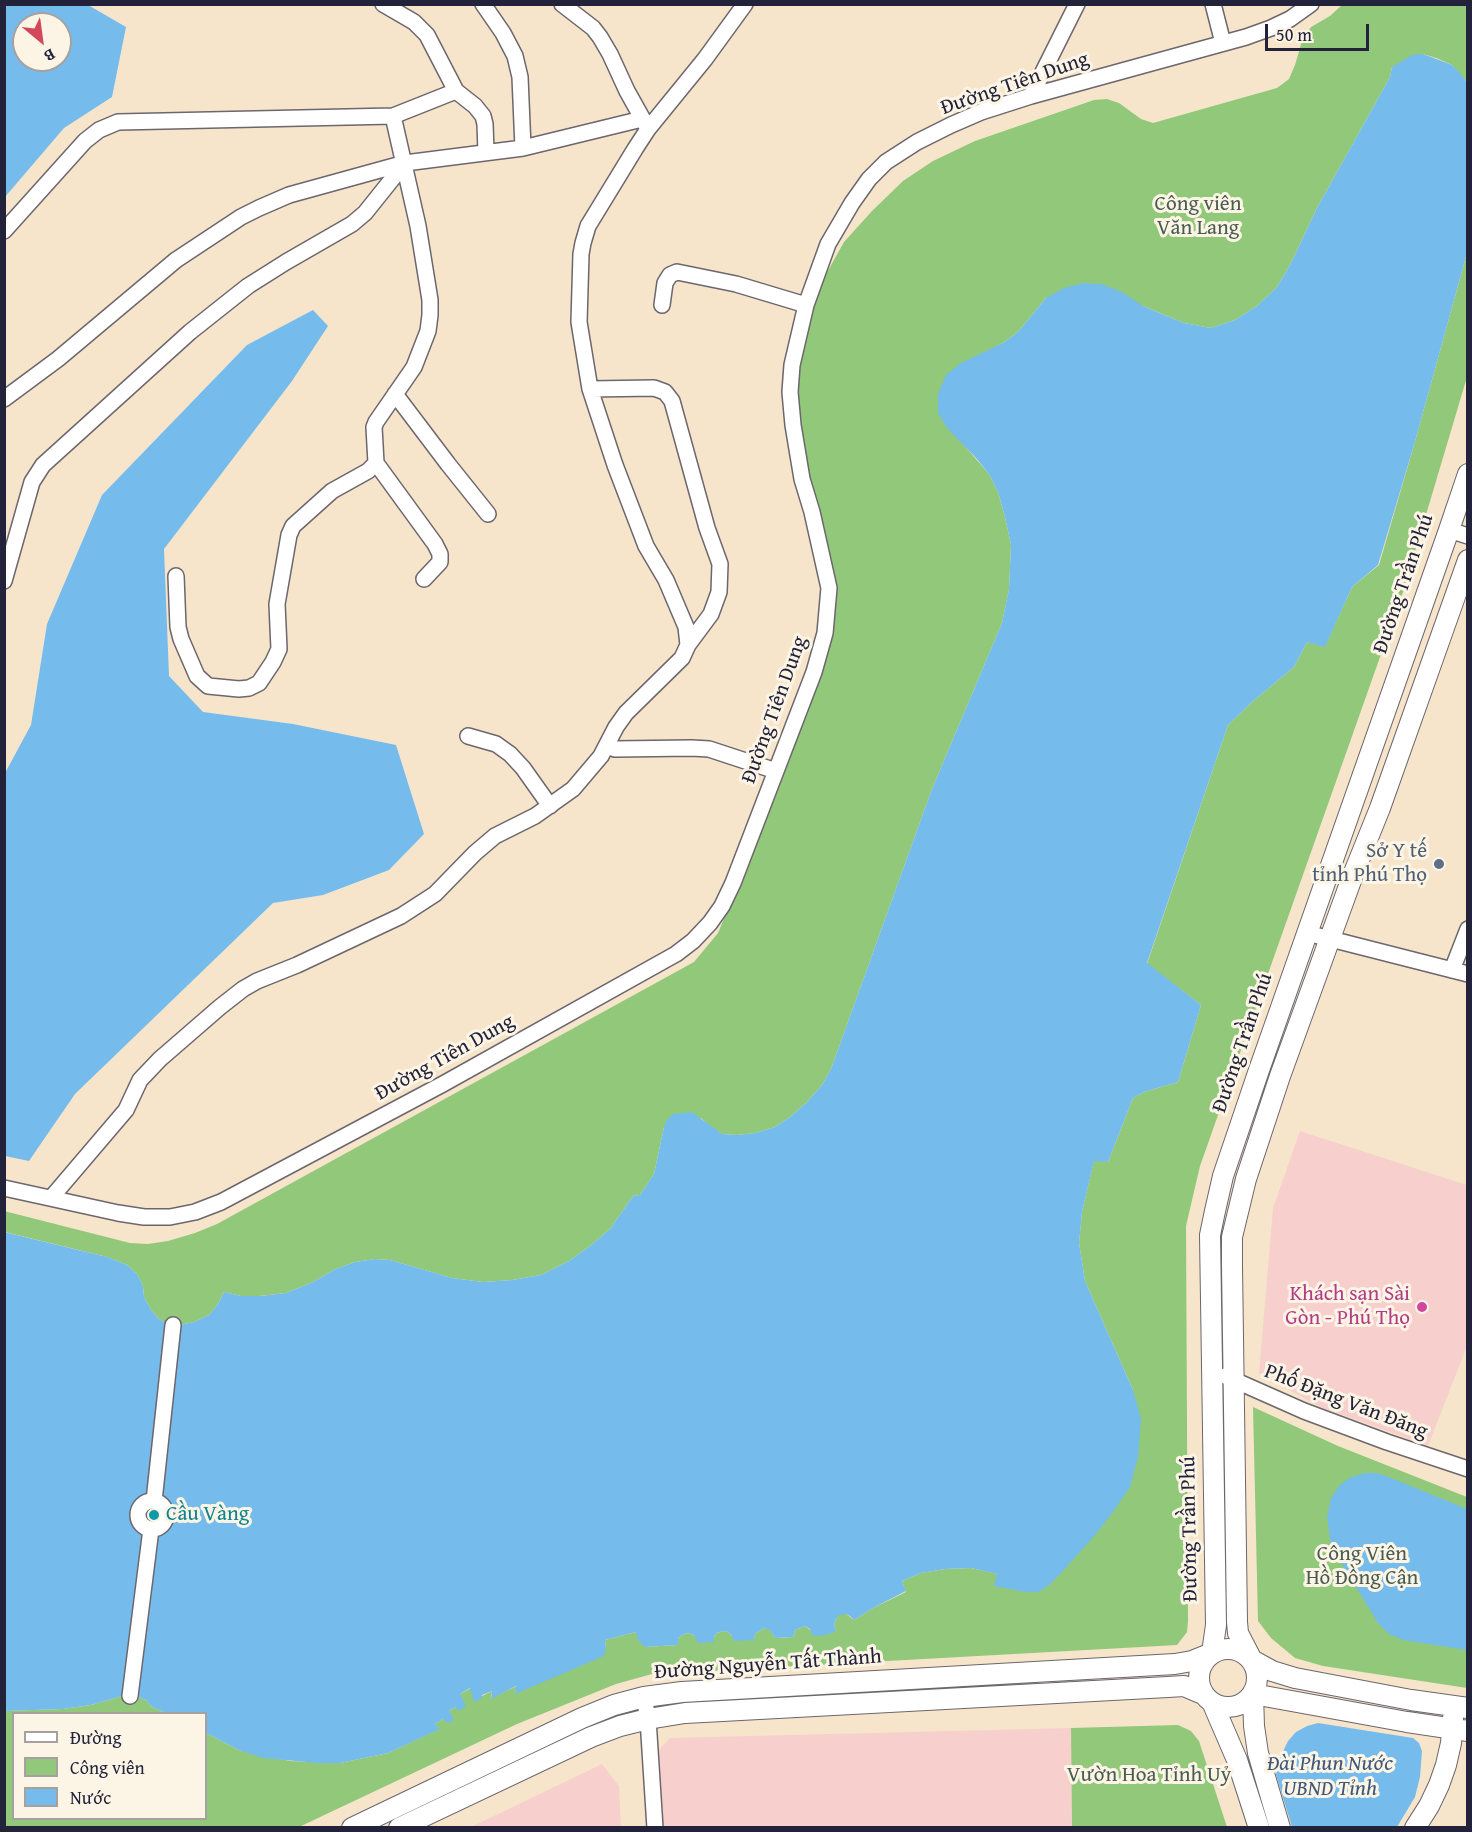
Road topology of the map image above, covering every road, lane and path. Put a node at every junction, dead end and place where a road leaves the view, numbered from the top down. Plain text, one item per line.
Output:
1 (383, 4) edge
2 (483, 4) edge
3 (562, 4) edge
4 (745, 4) edge
5 (1077, 4) edge
6 (1213, 4) edge
7 (1311, 4) edge
8 (1223, 43) junction
9 (456, 91) junction
10 (1030, 96) junction
11 (393, 116) junction
12 (645, 124) junction
13 (523, 148) junction
14 (486, 152) junction
15 (405, 163) junction
16 (4, 231) edge
17 (806, 304) junction
18 (662, 305) dead end
19 (590, 389) junction
20 (395, 394) junction
21 (4, 399) edge
22 (376, 463) junction
23 (1467, 474) edge
24 (488, 514) dead end
25 (1458, 533) edge
26 (1467, 560) edge
27 (176, 576) dead end
28 (424, 579) dead end
29 (4, 581) edge
30 (688, 645) junction
31 (468, 736) dead end
32 (607, 746) junction
33 (776, 771) junction
34 (550, 806) junction
35 (1467, 929) edge
36 (1307, 933) junction
37 (1330, 939) junction
38 (1452, 970) junction
39 (1467, 974) edge
40 (4, 1188) edge
41 (51, 1198) junction
42 (1215, 1211) junction
43 (1237, 1216) junction
44 (174, 1325) dead end
45 (1211, 1370) junction
46 (1234, 1380) junction
47 (1467, 1470) edge
48 (1212, 1653) junction
49 (1252, 1660) junction
50 (1253, 1694) junction
51 (130, 1696) dead end
52 (644, 1697) junction
53 (1208, 1698) junction
54 (1461, 1708) edge
55 (648, 1719) junction
56 (1460, 1730) edge
57 (352, 1827) edge
58 (399, 1827) edge
59 (655, 1827) edge
60 (1259, 1827) edge
61 (1280, 1827) edge
62 (1415, 1827) edge

1 - 9 street
2 - 13 street
3 - 12 street
4 - 12 street
5 - 10 street
6 - 8 street
7 - 8 street, Đường Tiên Dung
8 - 10 street, Đường Tiên Dung
9 - 11 street
9 - 14 street
10 - 17 street, Đường Tiên Dung
11 - 15 street
11 - 16 street
12 - 13 street
12 - 19 street
13 - 14 street
14 - 15 street
15 - 20 street
15 - 21 street
15 - 29 street
17 - 18 street
17 - 33 street, Đường Tiên Dung
19 - 30 street
19 - 30 street
20 - 22 street
20 - 24 street
22 - 27 street
22 - 28 street
23 - 25 main road, Đường Trần Phú
25 - 36 main road, Đường Trần Phú
26 - 37 main road
30 - 32 street
31 - 34 street
32 - 33 street
32 - 34 street
33 - 41 street, Đường Tiên Dung
34 - 41 street
35 - 38 street
36 - 37 street
36 - 42 main road, Đường Trần Phú
37 - 38 street
37 - 43 main road
38 - 39 street
40 - 41 street, Đường Tiên Dung
42 - 43 main road
42 - 45 main road, Đường Trần Phú
43 - 46 main road
44 - 51 street
45 - 46 street, Phố Đặng Văn Đăng
45 - 48 main road, Đường Trần Phú
46 - 47 street, Phố Đặng Văn Đăng
46 - 49 main road
48 - 49 main road
48 - 52 main road, Đường Nguyễn Tất Thành
48 - 53 main road
49 - 50 main road
49 - 54 main road
50 - 53 main road
50 - 56 main road
50 - 61 main road
52 - 55 street
52 - 57 main road, Đường Nguyễn Tất Thành
53 - 55 main road, Đường Nguyễn Tất Thành
53 - 60 main road
54 - 56 main road
55 - 58 main road, Đường Nguyễn Tất Thành
55 - 59 street
56 - 62 main road

